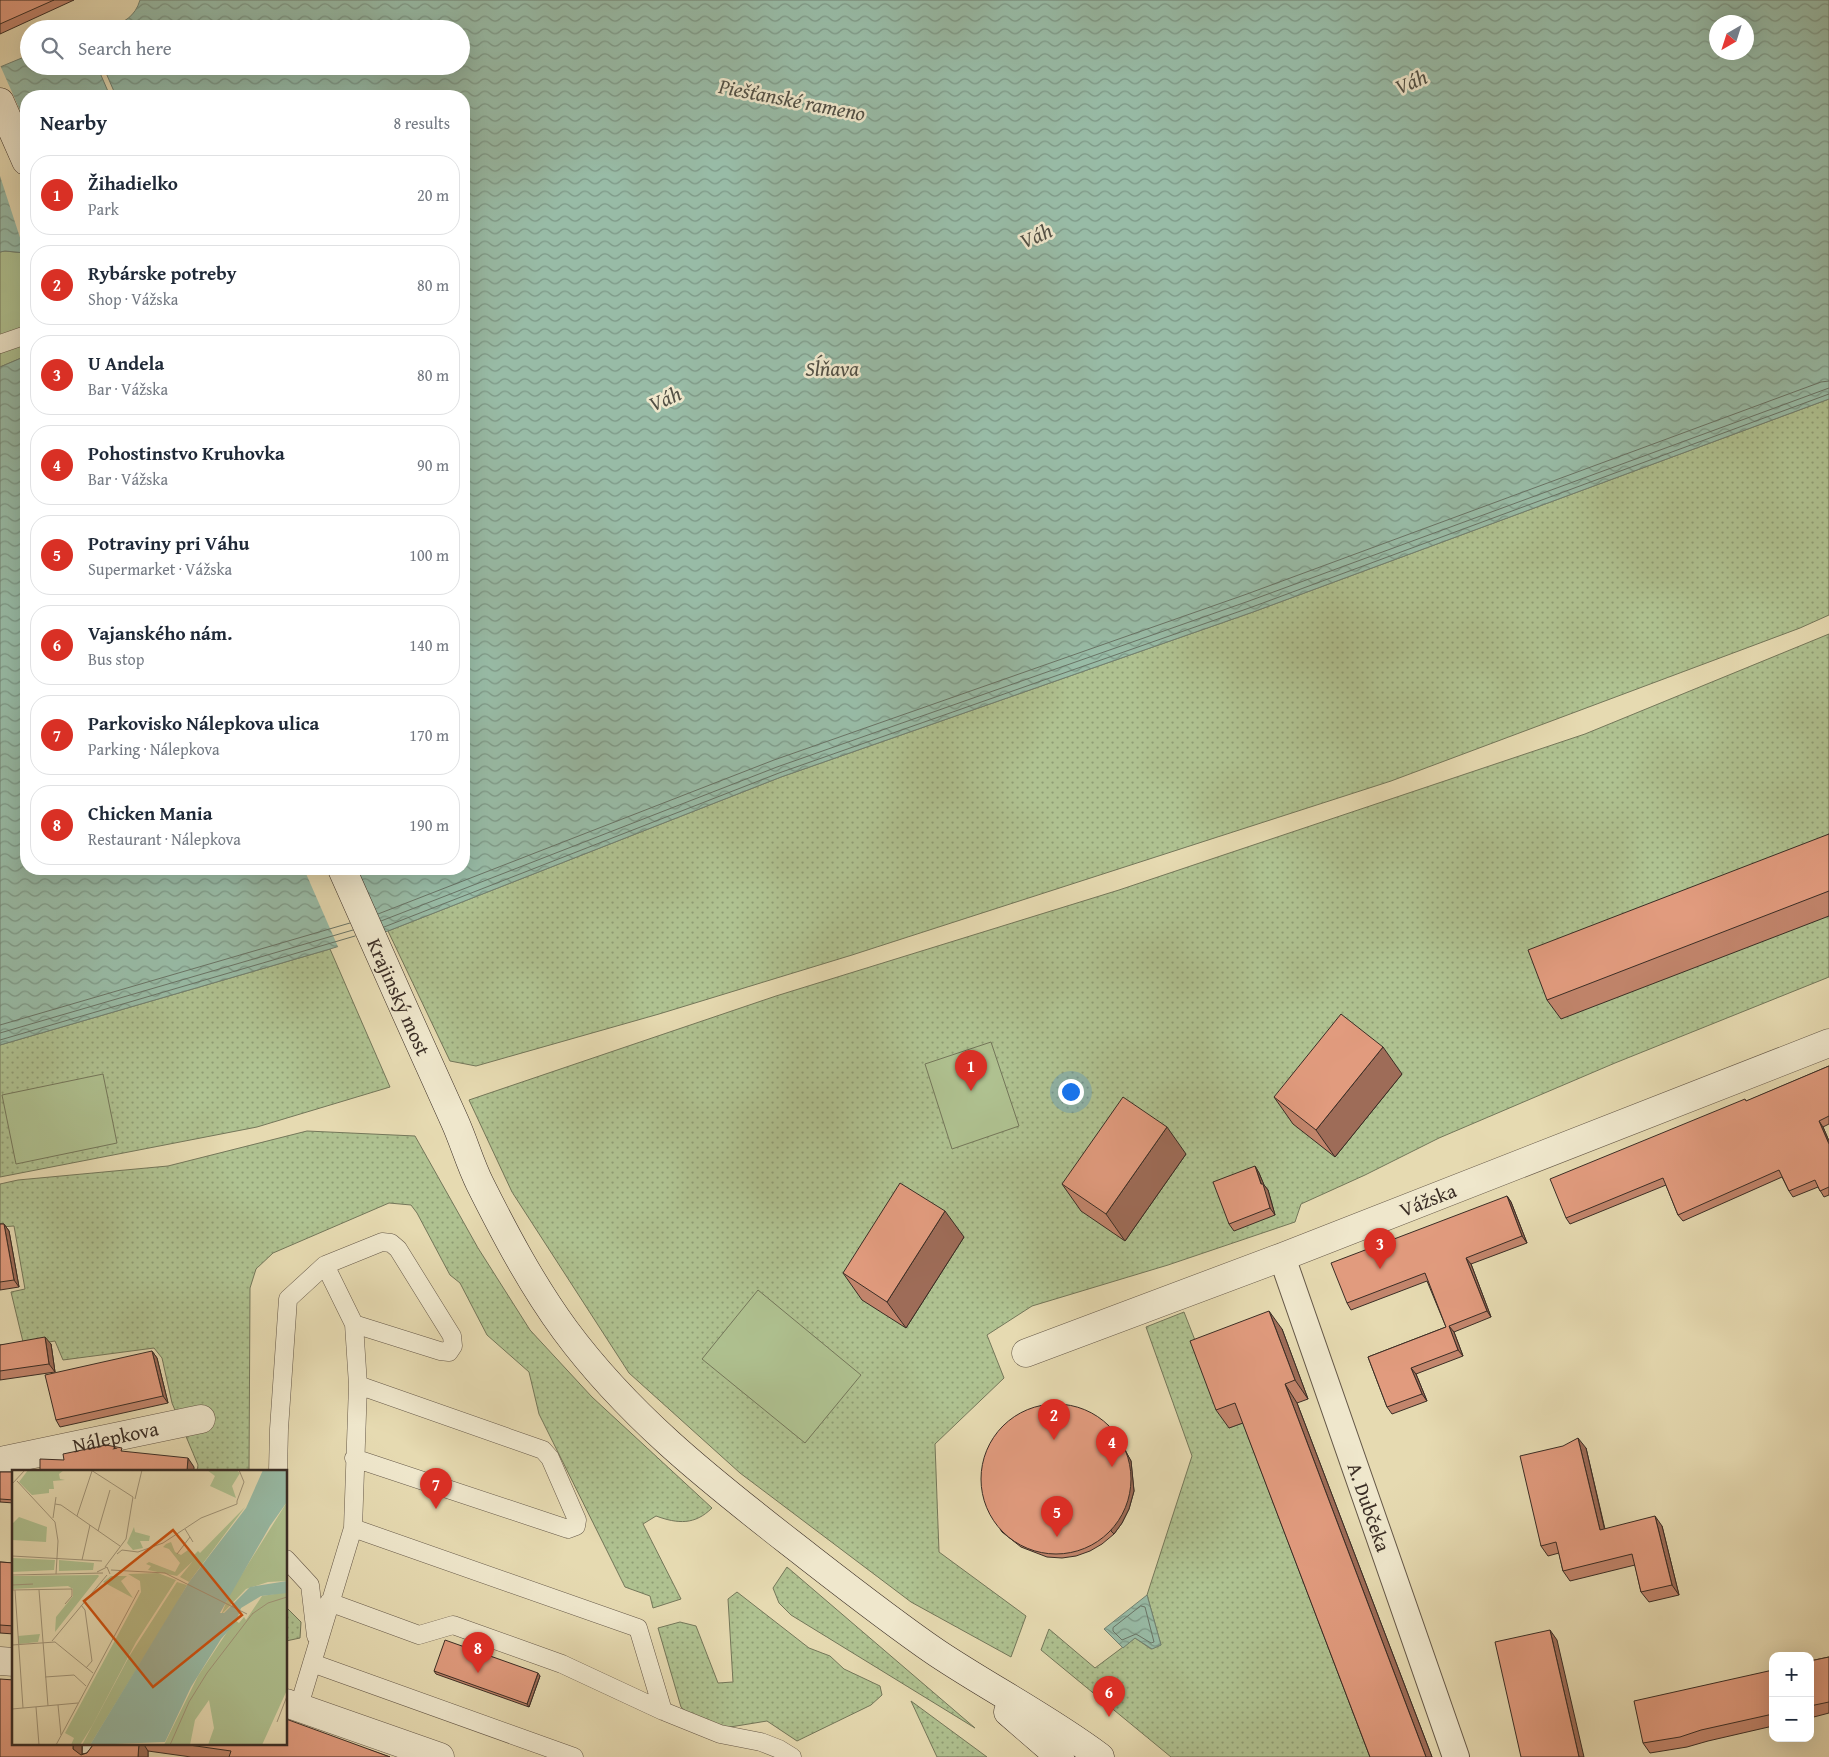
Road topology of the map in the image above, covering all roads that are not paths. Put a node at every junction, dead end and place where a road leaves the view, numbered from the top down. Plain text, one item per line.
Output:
1 (0, 102) edge
2 (20, 147) edge
3 (20, 337) edge
4 (0, 344) edge
5 (345, 875) edge
6 (1829, 1043) edge
7 (1282, 1257) junction
8 (325, 1265) junction
9 (354, 1324) junction
10 (1026, 1353) dead end
11 (358, 1386) junction
12 (201, 1419) dead end
13 (354, 1458) junction
14 (0, 1460) edge
15 (278, 1470) edge
16 (353, 1528) junction
17 (288, 1561) edge
18 (329, 1602) junction
19 (317, 1644) junction
20 (938, 1653) junction
21 (312, 1663) junction
22 (293, 1704) edge
23 (663, 1711) junction
24 (92, 1744) edge
25 (91, 1757) edge
26 (440, 1757) edge
27 (574, 1757) edge
28 (792, 1757) edge
29 (1060, 1757) edge
30 (1100, 1757) edge
31 (1456, 1757) edge

1 - 2 main road
3 - 4 lane
5 - 20 main road, Krajinský most
6 - 7 main road, Vážska
7 - 10 main road, Vážska
7 - 31 street, A. Dubčeka
8 - 9 lane
8 - 9 lane
8 - 15 lane
9 - 11 lane
11 - 13 lane
11 - 13 lane
12 - 14 main road, Nálepkova
13 - 16 lane
16 - 18 lane
16 - 23 lane
17 - 19 lane
18 - 19 lane
18 - 23 lane
19 - 21 lane
20 - 29 main road
20 - 30 main road
21 - 22 lane
21 - 27 lane
22 - 26 main road
23 - 28 lane
24 - 25 lane

